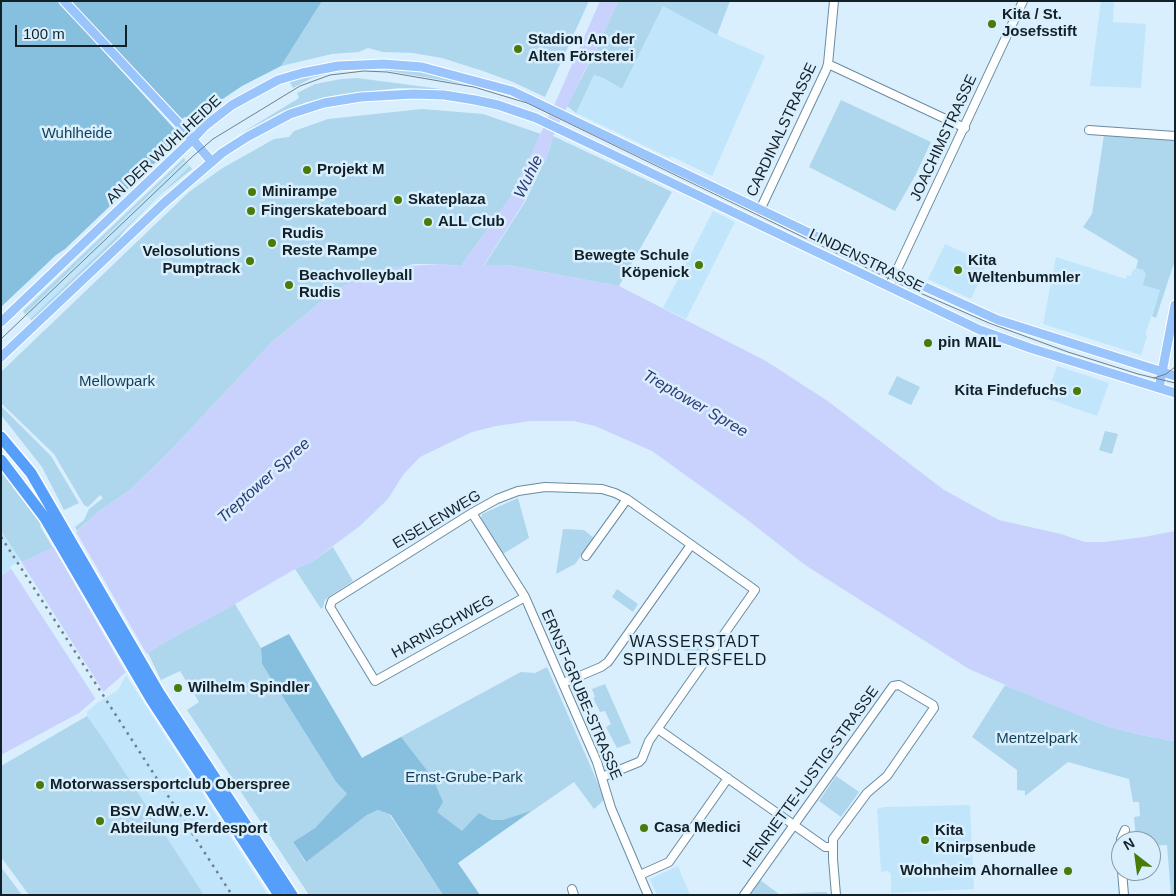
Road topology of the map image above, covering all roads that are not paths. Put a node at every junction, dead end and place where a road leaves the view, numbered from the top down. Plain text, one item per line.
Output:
1 (64, 1) edge
2 (834, 1) edge
3 (1024, 1) edge
4 (828, 64) junction
5 (563, 114) joint
6 (964, 128) junction
7 (1089, 130) dead end
8 (1175, 136) edge
9 (192, 140) junction
10 (212, 162) junction
11 (760, 210) junction
12 (896, 273) junction
13 (889, 287) junction
14 (1175, 305) edge
15 (1, 322) edge
16 (1, 357) edge
17 (1161, 372) junction
18 (1175, 376) edge
19 (1159, 388) junction
20 (1175, 393) edge
21 (1, 437) edge
22 (1, 460) edge
23 (626, 499) junction
24 (472, 513) junction
25 (58, 528) junction
26 (691, 544) junction
27 (586, 556) dead end
28 (525, 597) junction
29 (143, 676) junction
30 (375, 681) joint
31 (563, 683) junction
32 (658, 729) junction
33 (602, 777) junction
34 (728, 778) junction
35 (794, 824) junction
36 (833, 847) junction
37 (640, 875) junction
38 (1123, 881) edge
39 (279, 895) edge
40 (292, 895) edge
41 (648, 895) edge
42 (744, 895) edge
43 (836, 895) edge
44 (1124, 895) edge

1 - 9 main road
2 - 4 street, CARDINALSTRASSE
3 - 6 street, JOACHIMSTRASSE
4 - 6 street
4 - 11 street, CARDINALSTRASSE
5 - 9 main road, AN DER WUHLHEIDE
5 - 11 main road, LINDENSTRASSE
6 - 12 street, JOACHIMSTRASSE
7 - 8 street
9 - 10 main road
9 - 15 main road, AN DER WUHLHEIDE
10 - 13 main road, LINDENSTRASSE
10 - 16 main road
11 - 12 main road, LINDENSTRASSE
12 - 13 street, JOACHIMSTRASSE
12 - 17 main road, LINDENSTRASSE
13 - 19 main road, LINDENSTRASSE
14 - 17 main road
17 - 18 main road, LINDENSTRASSE
17 - 19 main road
19 - 20 main road, LINDENSTRASSE
21 - 25 highway
22 - 25 highway
23 - 24 street, EISELENWEG
23 - 26 street, EISELENWEG
23 - 27 street
24 - 28 street, ERNST-GRUBE-STRASSE
24 - 30 street, EISELENWEG
25 - 29 highway
26 - 31 street
26 - 32 street, EISELENWEG
28 - 30 street, HARNISCHWEG
28 - 31 street, ERNST-GRUBE-STRASSE
29 - 39 highway
29 - 40 highway
31 - 33 street, ERNST-GRUBE-STRASSE
32 - 33 street
32 - 34 street
33 - 37 street, ERNST-GRUBE-STRASSE
34 - 35 street
34 - 37 street
35 - 36 street
35 - 36 street, HENRIETTE-LUSTIG-STRASSE
35 - 42 street, HENRIETTE-LUSTIG-STRASSE
36 - 43 street
37 - 41 street, ERNST-GRUBE-STRASSE
38 - 44 street

